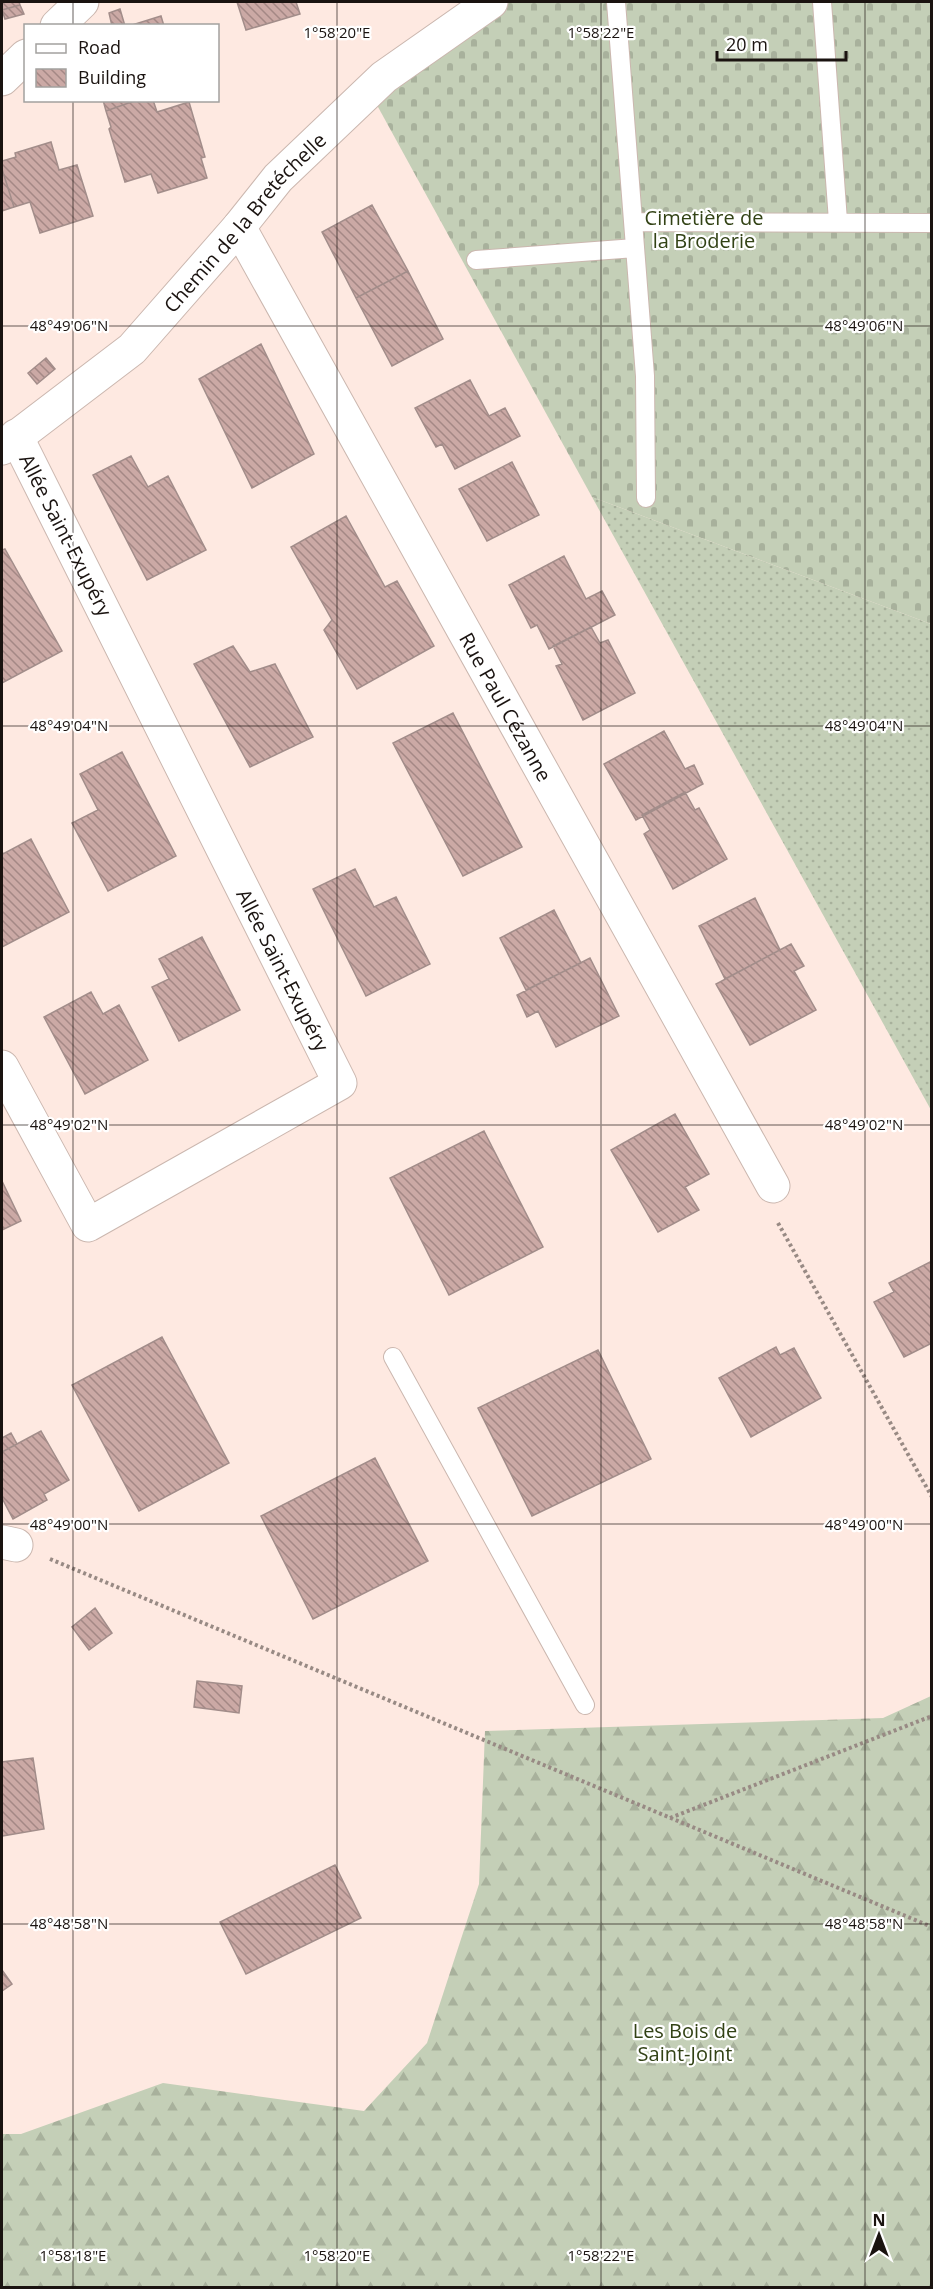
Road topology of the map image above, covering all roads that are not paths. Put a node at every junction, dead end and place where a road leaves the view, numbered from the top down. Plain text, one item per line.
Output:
1 (82, 2) edge
2 (491, 2) edge
3 (616, 2) edge
4 (822, 2) edge
5 (59, 24) edge
6 (24, 58) edge
7 (2, 79) edge
8 (838, 221) junction
9 (633, 222) junction
10 (932, 223) edge
11 (239, 227) junction
12 (635, 248) junction
13 (476, 260) dead end
14 (9, 442) edge
15 (646, 498) dead end
16 (2, 1067) edge
17 (773, 1186) road end
18 (393, 1357) dead end
19 (585, 1705) dead end

1 - 5 street
2 - 11 street, Chemin de la Bretéchelle
3 - 9 lane
4 - 8 lane
6 - 7 street
8 - 9 lane
8 - 10 lane
9 - 12 lane
11 - 14 street, Chemin de la Bretéchelle
11 - 17 street, Rue Paul Cézanne
12 - 13 lane
12 - 15 lane
14 - 16 street, Allée Saint-Exupéry
18 - 19 lane

